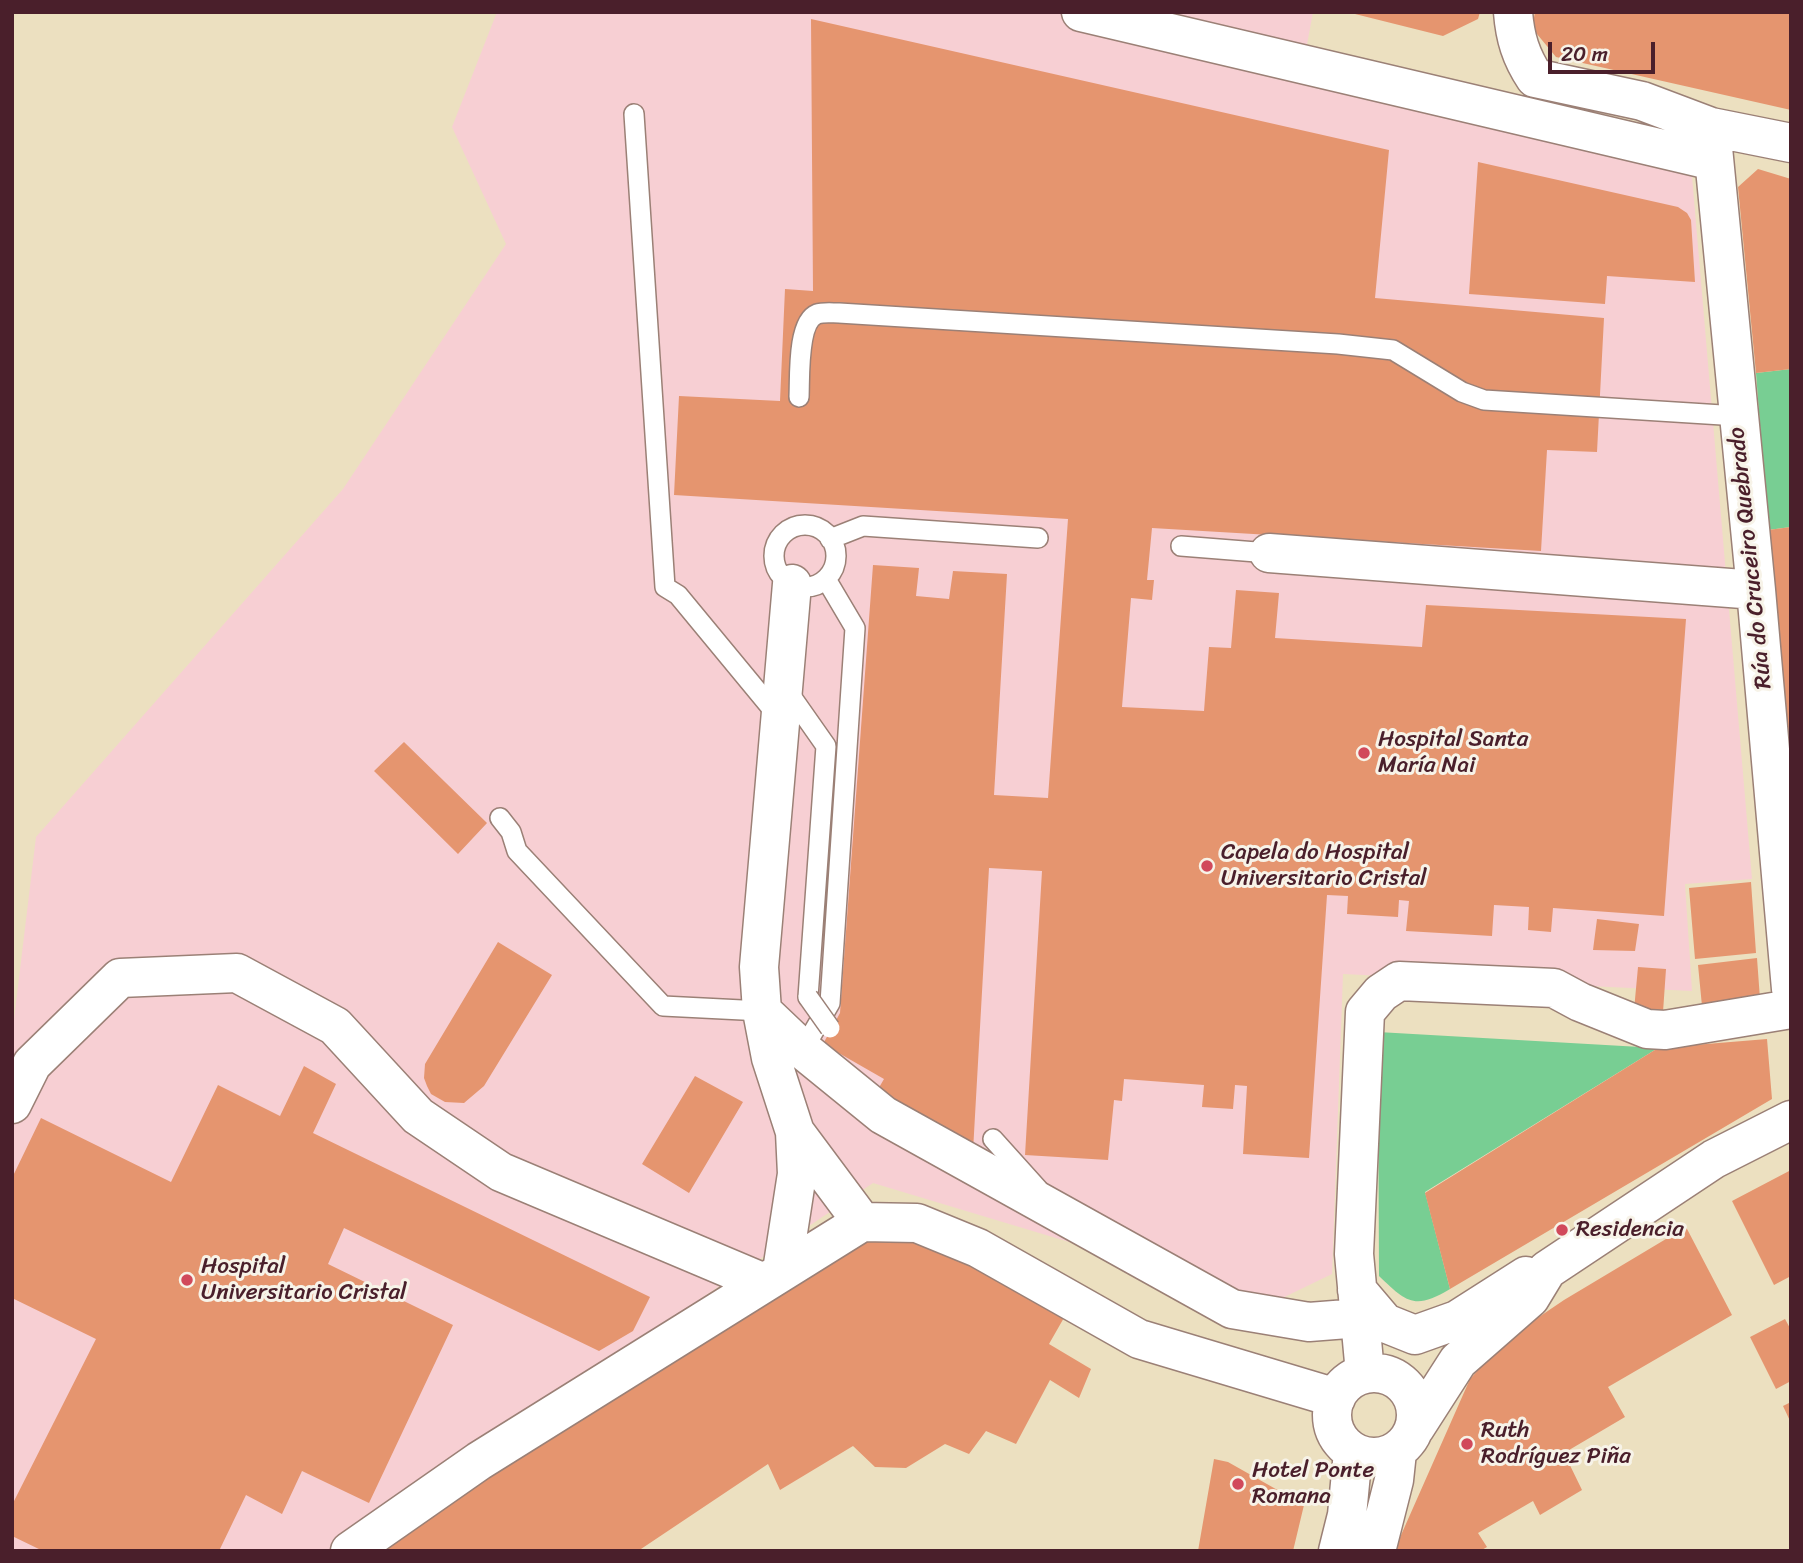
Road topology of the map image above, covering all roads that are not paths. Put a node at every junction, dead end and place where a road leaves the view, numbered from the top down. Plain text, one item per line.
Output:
1 (1081, 12) edge
2 (1513, 12) edge
3 (634, 114) dead end
4 (1791, 143) edge
5 (1712, 144) junction
6 (799, 397) dead end
7 (1738, 416) junction
8 (793, 508) dead end
9 (792, 529) junction
10 (1038, 538) dead end
11 (830, 539) junction
12 (1181, 546) dead end
13 (1269, 553) joint
14 (809, 582) junction
15 (1756, 590) junction
16 (780, 700) junction
17 (499, 818) dead end
18 (1791, 989) edge
19 (1791, 1010) edge
20 (761, 1011) junction
21 (817, 1039) junction
22 (779, 1082) junction
23 (12, 1104) edge
24 (1791, 1120) edge
25 (795, 1132) junction
26 (993, 1139) dead end
27 (1063, 1215) junction
28 (862, 1222) junction
29 (1542, 1270) junction
30 (773, 1277) junction
31 (1359, 1304) junction
32 (1380, 1375) junction
33 (1336, 1398) junction
34 (1406, 1440) junction
35 (1353, 1452) junction
36 (1343, 1539) edge
37 (350, 1551) edge
38 (1376, 1551) edge

1 - 5 street
2 - 5 street
3 - 16 lane
4 - 5 street
5 - 7 street, Rúa do Cruceiro Quebrado
6 - 7 lane
7 - 15 street, Rúa do Cruceiro Quebrado
8 - 9 lane
9 - 11 lane
9 - 14 lane
10 - 11 lane
11 - 14 lane
12 - 13 lane
13 - 15 street
14 - 16 street
14 - 21 lane
15 - 18 street, Rúa do Cruceiro Quebrado
16 - 20 street
16 - 21 lane, bridge
17 - 20 lane
19 - 31 street
20 - 21 street
20 - 22 street
21 - 22 lane
21 - 27 street
22 - 25 street
23 - 30 street
24 - 29 street
25 - 28 street
25 - 30 street
26 - 27 lane
27 - 31 street
28 - 30 street
28 - 33 street
29 - 31 street
29 - 32 street
29 - 34 street
30 - 37 street
31 - 32 street
32 - 33 street
32 - 34 street
33 - 35 street
34 - 35 street
34 - 38 street
35 - 36 street

